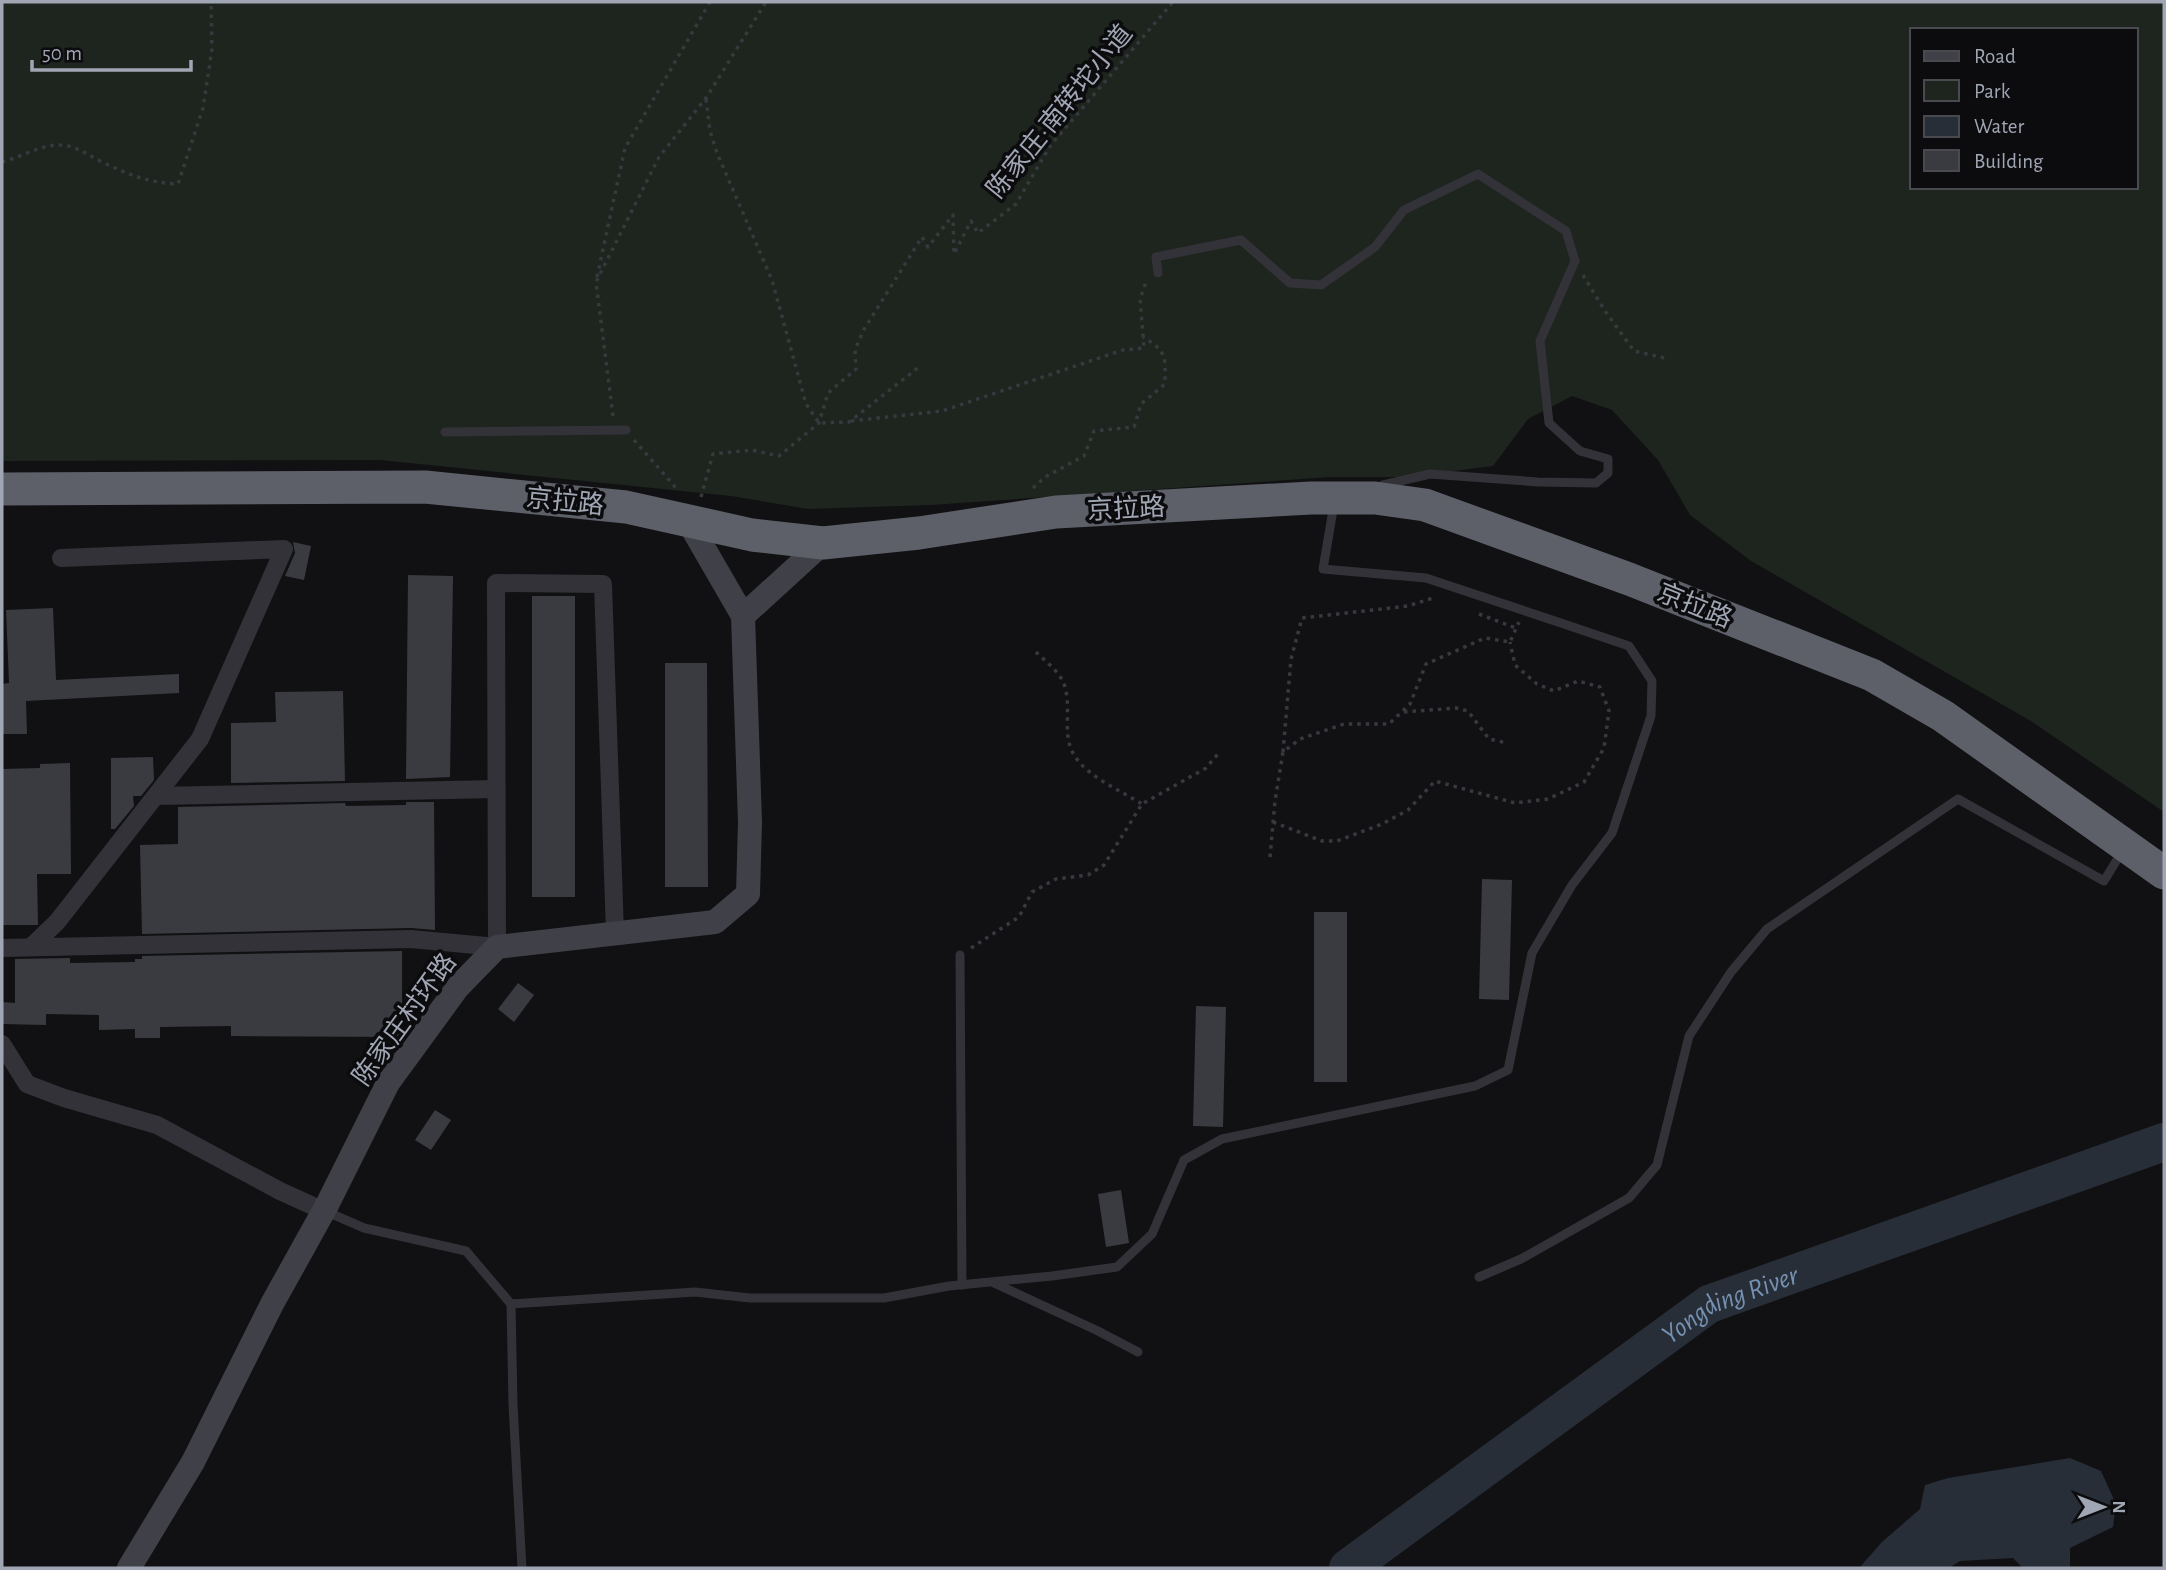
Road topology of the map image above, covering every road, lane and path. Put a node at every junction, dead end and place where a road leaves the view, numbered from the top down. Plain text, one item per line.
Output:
1 (211, 2) edge
2 (710, 2) edge
3 (766, 2) edge
4 (1173, 2) edge
5 (706, 98) junction
6 (2, 162) edge
7 (1575, 261) junction
8 (1158, 273) joint
9 (596, 282) junction
10 (1143, 336) junction
11 (1665, 358) dead end
12 (919, 367) dead end
13 (849, 422) junction
14 (820, 423) junction
15 (626, 430) junction
16 (445, 432) dead end
17 (2, 489) edge
18 (1025, 495) dead end
19 (1335, 498) junction
20 (1374, 498) junction
21 (698, 523) junction
22 (823, 543) junction
23 (61, 558) dead end
24 (1448, 601) dead end
25 (1471, 610) dead end
26 (1524, 611) junction
27 (743, 616) junction
28 (1516, 628) junction
29 (1510, 642) junction
30 (1036, 652) dead end
31 (1402, 712) junction
32 (1507, 743) dead end
33 (1283, 752) junction
34 (1218, 754) dead end
35 (496, 789) junction
36 (156, 796) junction
37 (1142, 804) junction
38 (1273, 822) junction
39 (2126, 845) junction
40 (1270, 857) dead end
41 (2164, 873) edge
42 (615, 933) junction
43 (32, 946) junction
44 (498, 947) junction
45 (2, 948) edge
46 (960, 955) joint
47 (2, 1044) edge
48 (324, 1210) junction
49 (1479, 1277) dead end
50 (992, 1282) junction
51 (962, 1285) junction
52 (511, 1304) junction
53 (1138, 1352) dead end
54 (129, 1568) edge
55 (522, 1568) edge

1 - 6 path
2 - 9 path
3 - 5 path
4 - 14 path, 陈家庄·南转坨小道
5 - 9 path
5 - 14 path
7 - 8 lane
7 - 11 path
7 - 20 lane
8 - 10 path
9 - 15 path
10 - 13 path
10 - 18 path
12 - 13 path
13 - 14 path
14 - 21 path
15 - 16 lane
15 - 21 path
17 - 21 highway, 京拉路
19 - 20 highway, 京拉路
19 - 22 highway, 京拉路
19 - 26 lane
20 - 39 highway, 京拉路
21 - 22 highway, 京拉路
21 - 27 street
22 - 27 street
23 - 36 street
24 - 33 path
25 - 28 path
26 - 28 path
26 - 50 lane
27 - 42 street, 陈家庄村环路
28 - 29 path
29 - 31 path
29 - 38 path
30 - 37 path
31 - 32 path
31 - 33 path
33 - 38 path
34 - 37 path
35 - 36 street
35 - 42 street
35 - 44 street
36 - 43 street
37 - 46 path
38 - 40 path
39 - 41 highway, 京拉路
39 - 49 lane
42 - 44 street, 陈家庄村环路
43 - 44 street
43 - 45 street
44 - 48 street, 陈家庄村环路
46 - 51 lane
47 - 48 street
48 - 52 lane
48 - 54 street, 陈家庄村环路
50 - 51 lane
50 - 53 lane
51 - 52 lane
52 - 55 lane

